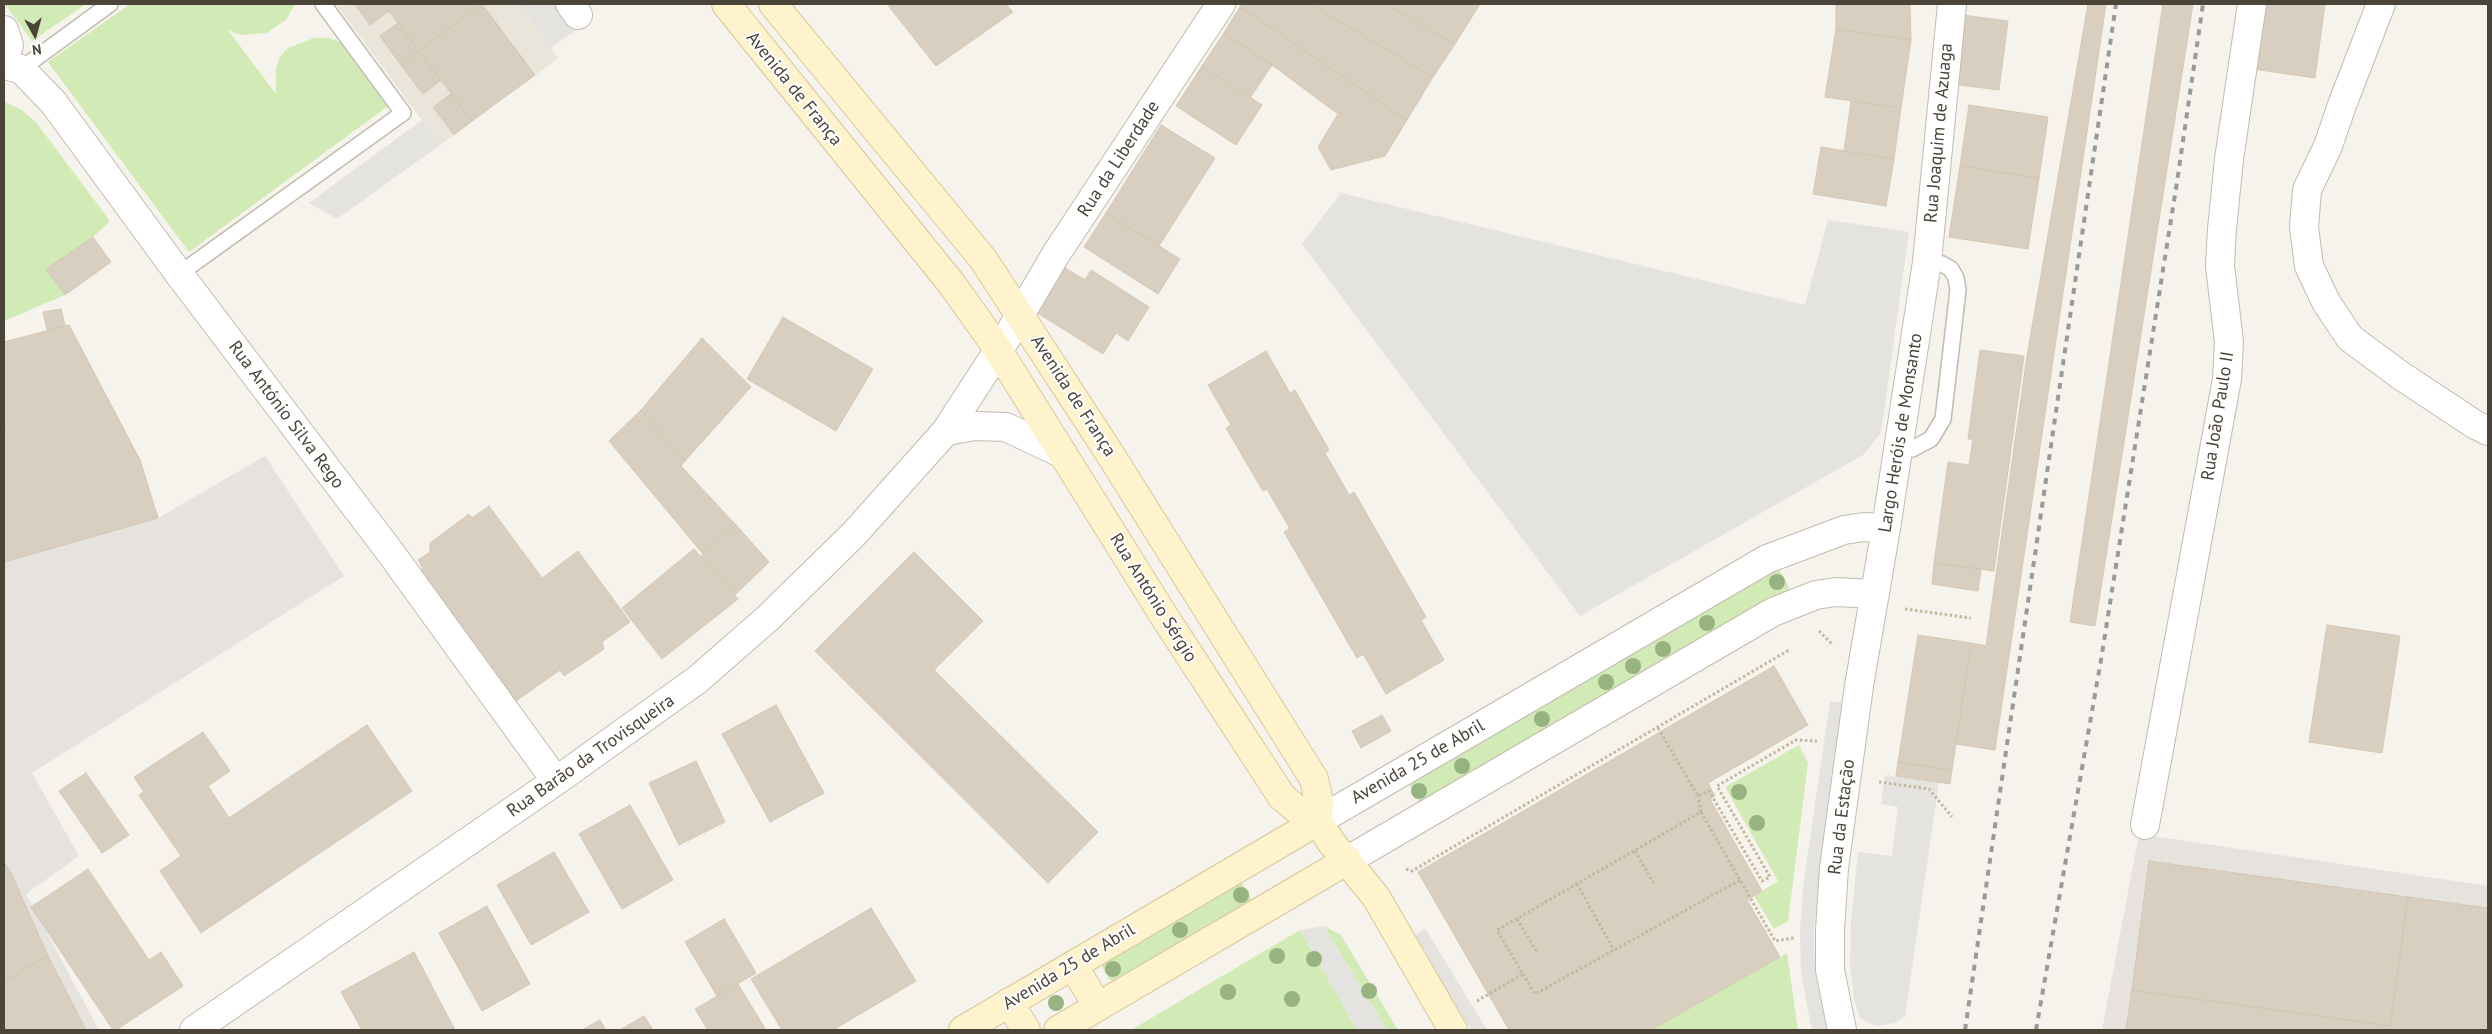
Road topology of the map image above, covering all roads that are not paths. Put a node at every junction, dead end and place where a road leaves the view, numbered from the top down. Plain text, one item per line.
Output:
1 (110, 4) edge
2 (323, 4) edge
3 (726, 4) edge
4 (773, 4) edge
5 (1221, 4) edge
6 (1952, 4) edge
7 (2252, 4) edge
8 (2381, 4) edge
9 (4, 30) edge
10 (9, 66) edge
11 (1927, 262) junction
12 (179, 274) junction
13 (1020, 316) junction
14 (995, 345) junction
15 (946, 431) junction
16 (2488, 431) edge
17 (1900, 448) junction
18 (1063, 454) junction
19 (1886, 528) junction
20 (1874, 599) junction
21 (1314, 779) junction
22 (556, 781) junction
23 (1360, 795) junction
24 (1282, 797) junction
25 (2145, 825) dead end
26 (1332, 841) junction
27 (1266, 851) junction
28 (1073, 965) junction
29 (1009, 1002) junction
30 (1098, 1007) junction
31 (194, 1030) edge
32 (962, 1030) edge
33 (1026, 1030) edge
34 (1058, 1030) edge
35 (1453, 1030) edge
36 (1842, 1030) edge

1 - 10 lane
2 - 12 lane
3 - 14 main road, Avenida de França
4 - 13 main road, Avenida de França
5 - 13 street, Rua da Liberdade
6 - 11 street, Rua Joaquim de Azuaga
7 - 25 street, Rua João Paulo II
8 - 16 street
9 - 10 street
10 - 12 street, Rua António Silva Rego
11 - 17 street, Largo Heróis de Monsanto
11 - 17 lane
12 - 22 street, Rua António Silva Rego
13 - 14 street, Rua Barão da Trovisqueira
13 - 21 main road, Avenida de França
14 - 15 street, Rua Barão da Trovisqueira
14 - 18 main road, Rua António Sérgio
15 - 18 street
15 - 22 street, Rua Barão da Trovisqueira
17 - 19 street, Largo Heróis de Monsanto
18 - 24 main road, Rua António Sérgio
19 - 20 street, Largo Heróis de Monsanto
19 - 23 street, Avenida 25 de Abril
20 - 26 street, Avenida 25 de Abril
20 - 36 street, Rua da Estação
21 - 23 street
21 - 26 main road, Avenida de França
22 - 31 street, Rua Barão da Trovisqueira
23 - 26 street, Avenida 25 de Abril
24 - 26 main road, Rua António Sérgio
24 - 27 main road
26 - 27 main road, Avenida 25 de Abril
26 - 30 main road, Avenida 25 de Abril
26 - 35 main road
27 - 28 main road, Avenida 25 de Abril
28 - 29 main road, Avenida 25 de Abril
28 - 30 main road
29 - 32 main road, Avenida 25 de Abril
29 - 33 main road
30 - 34 main road, Avenida 25 de Abril

